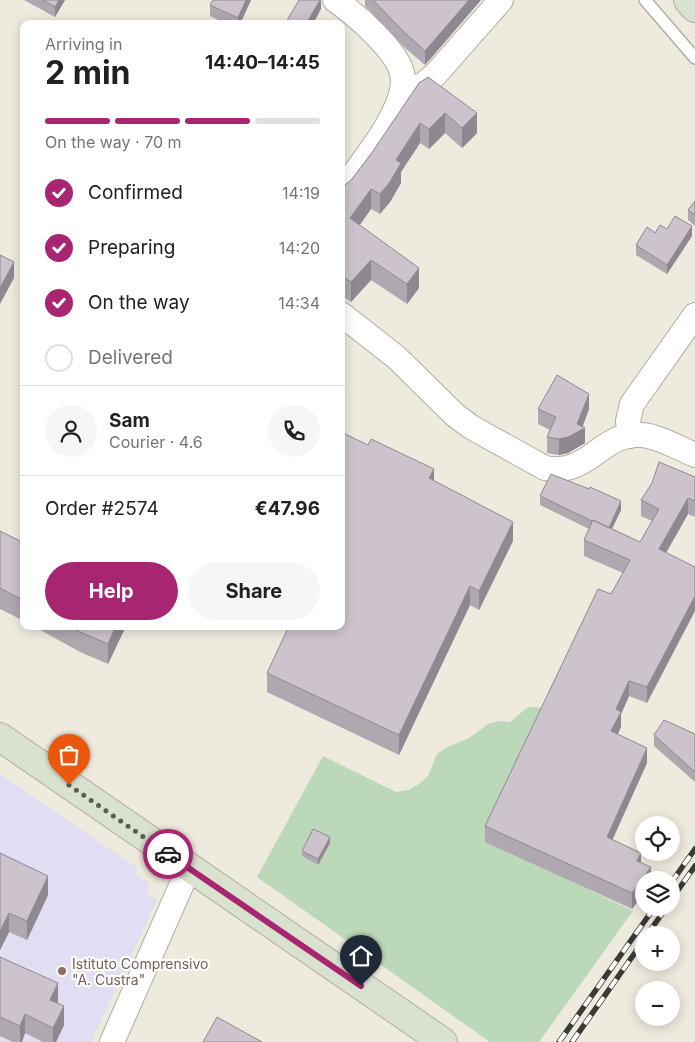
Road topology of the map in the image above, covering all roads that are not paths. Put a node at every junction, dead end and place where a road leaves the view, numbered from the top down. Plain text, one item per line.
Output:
1 (335, 0) edge
2 (501, 0) edge
3 (645, 0) edge
4 (688, 0) edge
5 (695, 8) edge
6 (695, 58) edge
7 (399, 94) junction
8 (345, 185) edge
9 (695, 315) edge
10 (345, 317) edge
11 (630, 436) junction
12 (695, 455) edge
13 (0, 737) edge
14 (188, 868) junction
15 (112, 1042) edge
16 (443, 1042) edge

1 - 7 street
2 - 7 street
3 - 6 lane
4 - 5 street
7 - 8 street
9 - 11 street
10 - 11 street
11 - 12 street
13 - 14 street
14 - 15 street
14 - 16 street

